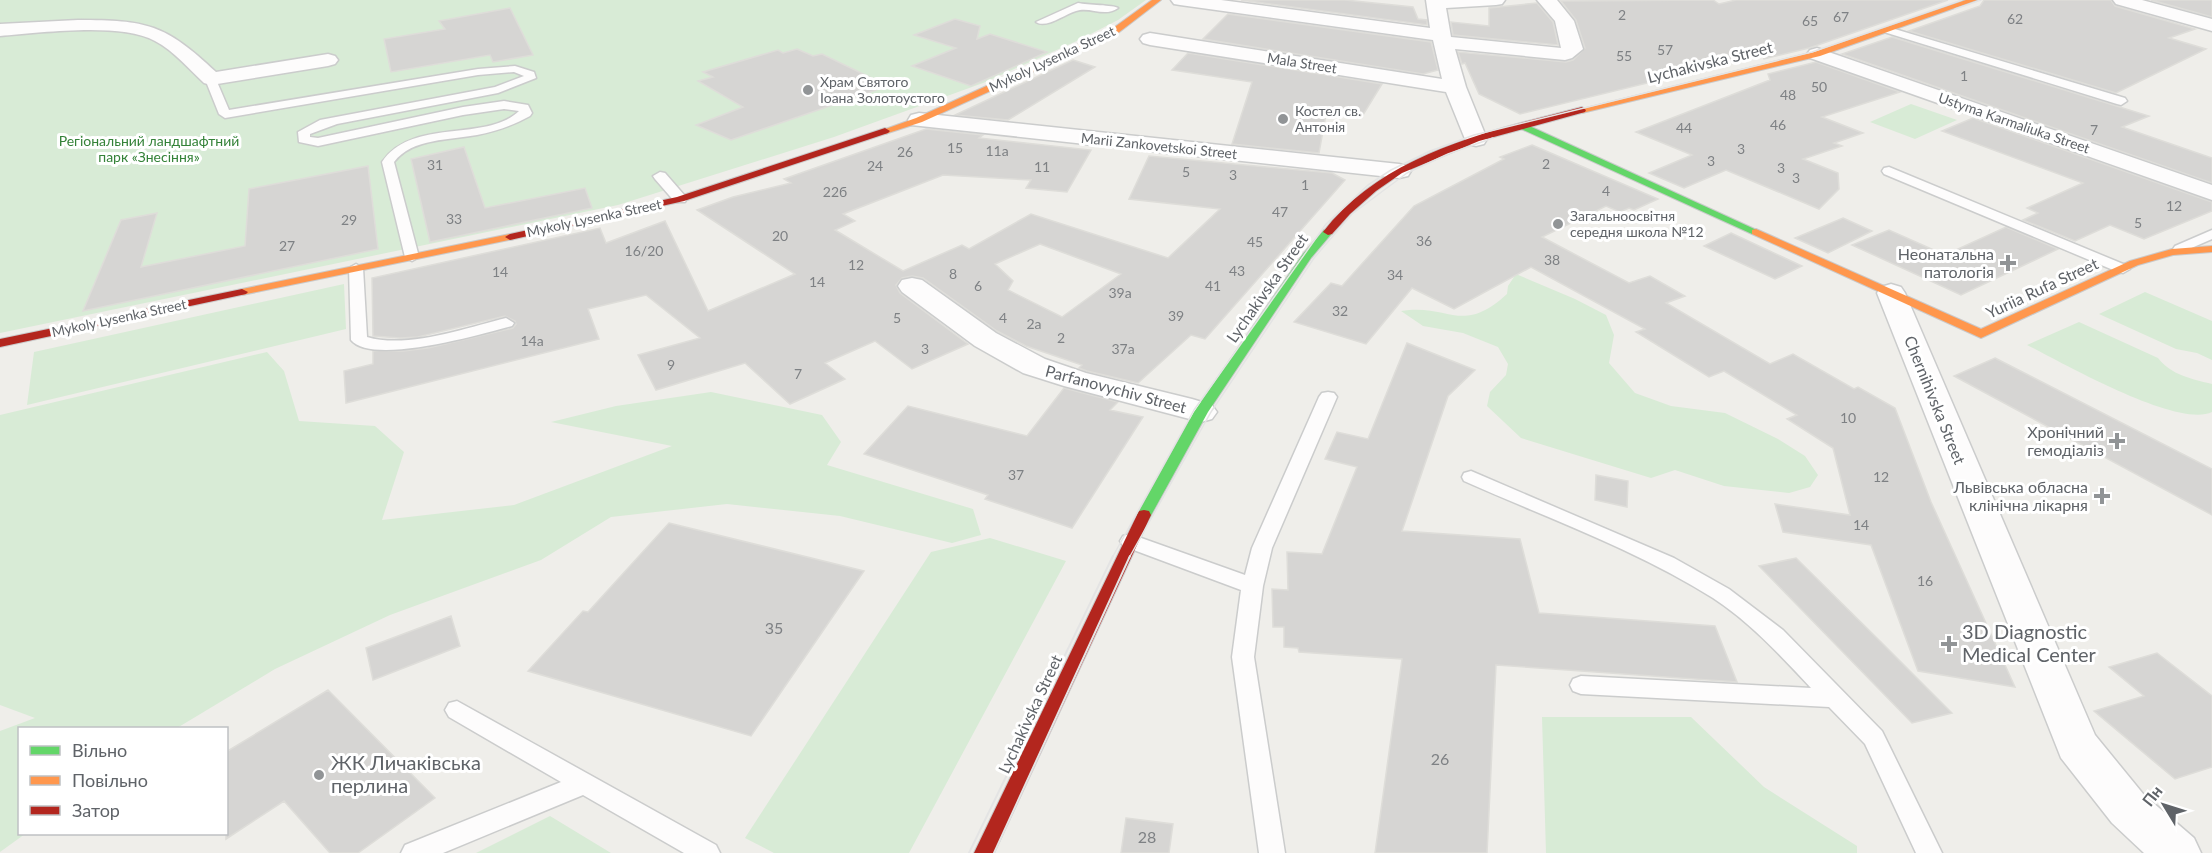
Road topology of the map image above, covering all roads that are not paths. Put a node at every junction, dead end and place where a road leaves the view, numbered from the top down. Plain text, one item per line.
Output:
1 (1157, 0) edge
2 (1180, 0) edge
3 (1496, 0) edge
4 (1546, 0) edge
5 (2122, 0) edge
6 (1963, 1) edge
7 (1436, 2) edge
8 (1116, 4) edge
9 (1141, 12) junction
10 (1041, 22) dead end
11 (2212, 25) edge
12 (0, 30) edge
13 (1888, 30) junction
14 (1150, 39) dead end
15 (1442, 39) junction
16 (1817, 54) junction
17 (328, 60) dead end
18 (211, 78) junction
19 (1455, 87) junction
20 (2121, 101) dead end
21 (920, 120) junction
22 (1522, 126) junction
23 (1476, 139) junction
24 (1399, 171) junction
25 (1889, 171) dead end
26 (660, 176) dead end
27 (2212, 193) edge
28 (680, 199) junction
29 (2212, 234) edge
30 (2180, 249) junction
31 (2212, 249) edge
32 (412, 257) junction
33 (356, 268) junction
34 (2123, 269) junction
35 (912, 286) dead end
36 (1891, 293) junction
37 (506, 323) dead end
38 (0, 343) edge
39 (1328, 397) dead end
40 (1201, 412) junction
41 (1471, 477) dead end
42 (1130, 541) junction
43 (1252, 586) junction
44 (1581, 685) dead end
45 (1837, 698) junction
46 (457, 710) dead end
47 (584, 783) junction
48 (414, 853) edge
49 (707, 853) edge
50 (984, 853) edge
51 (1272, 853) edge
52 (1929, 853) edge
53 (2177, 853) edge

1 - 9 street, Mykoly Lysenka Street
2 - 15 street
3 - 7 street
4 - 15 street
5 - 11 street
6 - 13 street, Lychakivska Street
7 - 15 street
8 - 9 lane
8 - 10 lane
9 - 21 street, Mykoly Lysenka Street
12 - 18 street
13 - 16 street, Lychakivska Street
13 - 20 lane
14 - 19 street, Mala Street
15 - 19 street
16 - 22 street, Lychakivska Street
16 - 27 street, Ustyma Karmaliuka Street
17 - 18 street
18 - 32 lane
19 - 23 street
21 - 24 street, Marii Zankovetskoi Street
21 - 28 street, Mykoly Lysenka Street
22 - 23 street, Lychakivska Street
22 - 36 street
23 - 24 street, Lychakivska Street
24 - 40 street, Lychakivska Street
25 - 34 lane
26 - 28 lane
28 - 32 street, Mykoly Lysenka Street
29 - 30 lane
30 - 31 street, Yuriia Rufa Street
30 - 34 street, Yuriia Rufa Street
32 - 33 street, Mykoly Lysenka Street
33 - 37 lane
33 - 38 street, Mykoly Lysenka Street
34 - 36 street, Yuriia Rufa Street
35 - 40 street, Parfanovychiv Street
36 - 53 street, Chernihivska Street
39 - 43 lane
40 - 42 street, Lychakivska Street
41 - 45 lane
42 - 43 lane
42 - 50 street, Lychakivska Street
43 - 51 lane
44 - 45 lane
45 - 52 lane
46 - 47 lane
47 - 48 lane
47 - 49 lane

